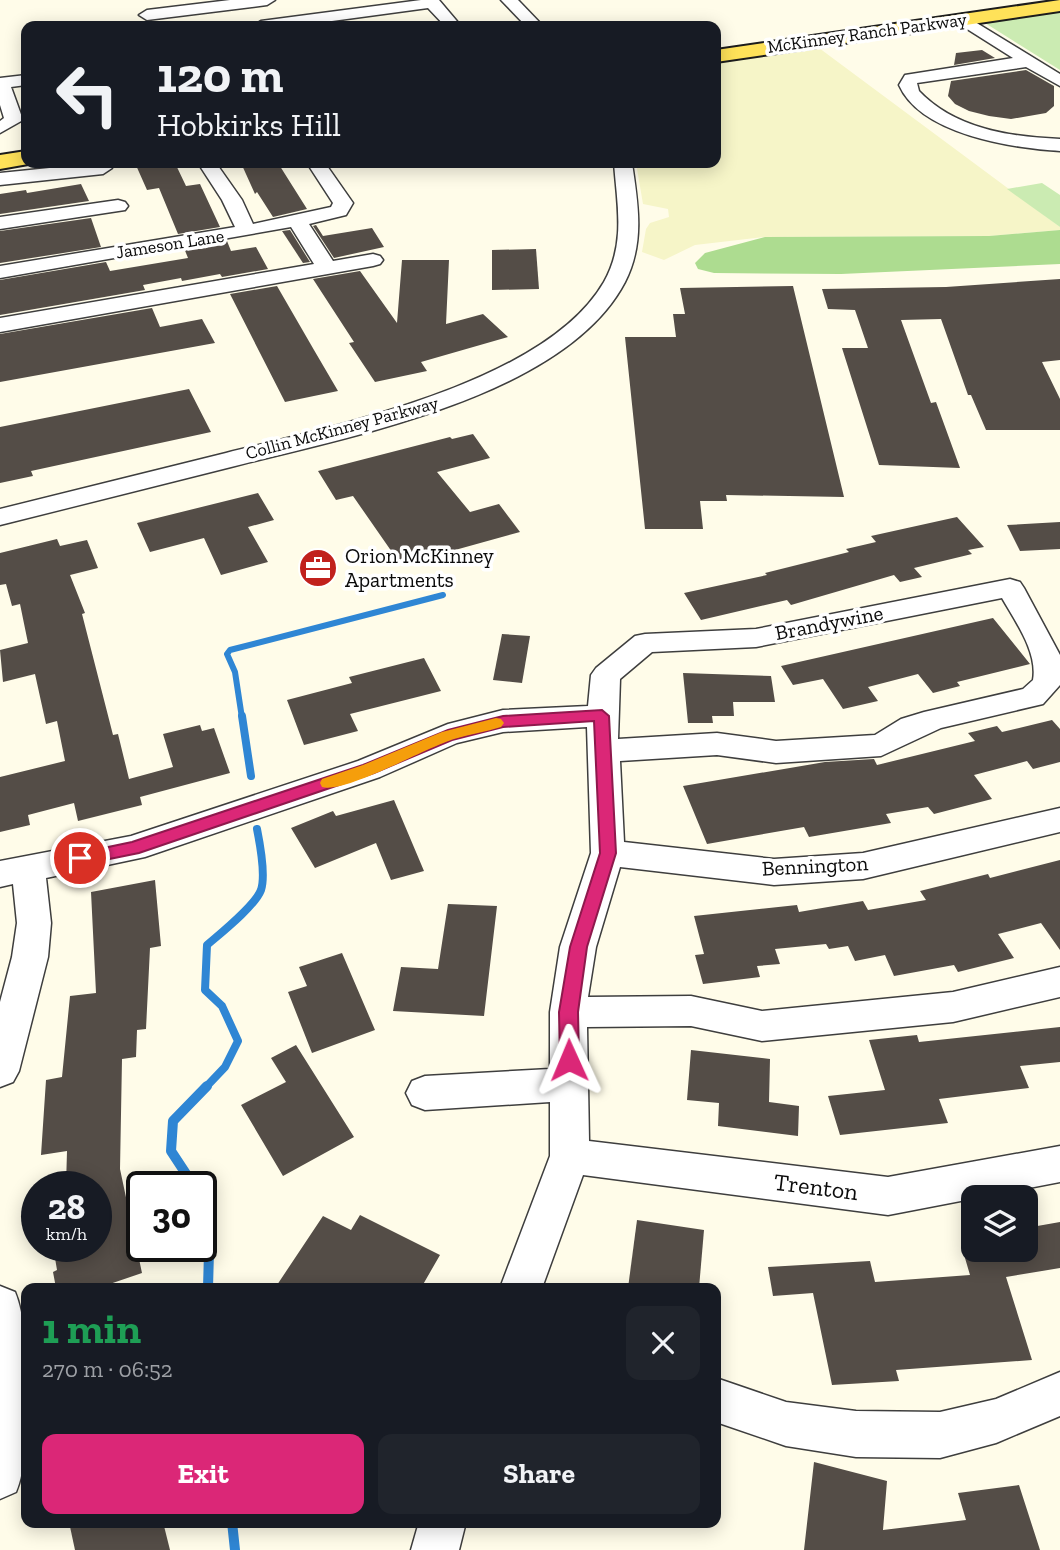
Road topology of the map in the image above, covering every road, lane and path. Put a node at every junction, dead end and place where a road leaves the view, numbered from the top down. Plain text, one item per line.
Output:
1 (170, 0) edge
2 (267, 0) edge
3 (365, 0) edge
4 (509, 0) edge
5 (1021, 0) edge
6 (431, 2) edge
7 (1047, 4) edge
8 (146, 11) edge
9 (962, 19) junction
10 (311, 21) edge
11 (347, 21) edge
12 (448, 21) edge
13 (525, 21) edge
14 (721, 44) edge
15 (721, 55) edge
16 (1029, 61) junction
17 (21, 68) edge
18 (0, 77) edge
19 (21, 79) edge
20 (1060, 81) edge
21 (0, 128) edge
22 (1060, 145) edge
23 (21, 147) edge
24 (0, 150) edge
25 (21, 159) edge
26 (0, 162) edge
27 (210, 168) edge
28 (319, 168) edge
29 (623, 168) edge
30 (0, 179) edge
31 (108, 182) edge
32 (297, 221) junction
33 (0, 223) edge
34 (247, 231) junction
35 (133, 250) junction
36 (373, 260) dead end
37 (327, 268) junction
38 (0, 272) edge
39 (0, 325) edge
40 (0, 517) edge
41 (602, 716) junction
42 (603, 751) junction
43 (1060, 820) edge
44 (608, 853) junction
45 (14, 871) edge
46 (1060, 982) edge
47 (9, 1001) edge
48 (568, 1012) junction
49 (0, 1071) edge
50 (570, 1084) junction
51 (425, 1093) dead end
52 (570, 1156) junction
53 (1060, 1164) edge
54 (523, 1283) edge
55 (0, 1307) edge
56 (3, 1376) edge
57 (1060, 1394) edge
58 (721, 1401) edge
59 (0, 1476) edge
60 (441, 1528) edge
61 (435, 1550) edge

1 - 8 street
2 - 8 street
3 - 10 street
4 - 13 street
5 - 14 main road, McKinney Ranch Parkway
6 - 11 street
6 - 12 street
7 - 9 main road, McKinney Ranch Parkway
9 - 15 main road, McKinney Ranch Parkway
9 - 16 street
16 - 20 street
16 - 22 street
17 - 18 street
18 - 19 street
18 - 21 street
23 - 24 main road
25 - 26 main road
27 - 34 street
28 - 32 street, Jameson Lane
29 - 40 street, Collin McKinney Parkway
30 - 31 street
31 - 33 street
31 - 35 street
32 - 34 street, Jameson Lane
32 - 37 street
34 - 35 street, Jameson Lane
35 - 38 street, Jameson Lane
36 - 37 street
37 - 39 street
41 - 42 street
41 - 42 street, Brandywine
41 - 45 street
42 - 44 street
43 - 44 street, Bennington
44 - 48 street
45 - 47 street
46 - 48 street
47 - 49 street
48 - 50 street
50 - 51 street
50 - 52 street
52 - 53 street, Trenton
52 - 54 street
55 - 56 street
56 - 59 street
57 - 58 street
60 - 61 street

